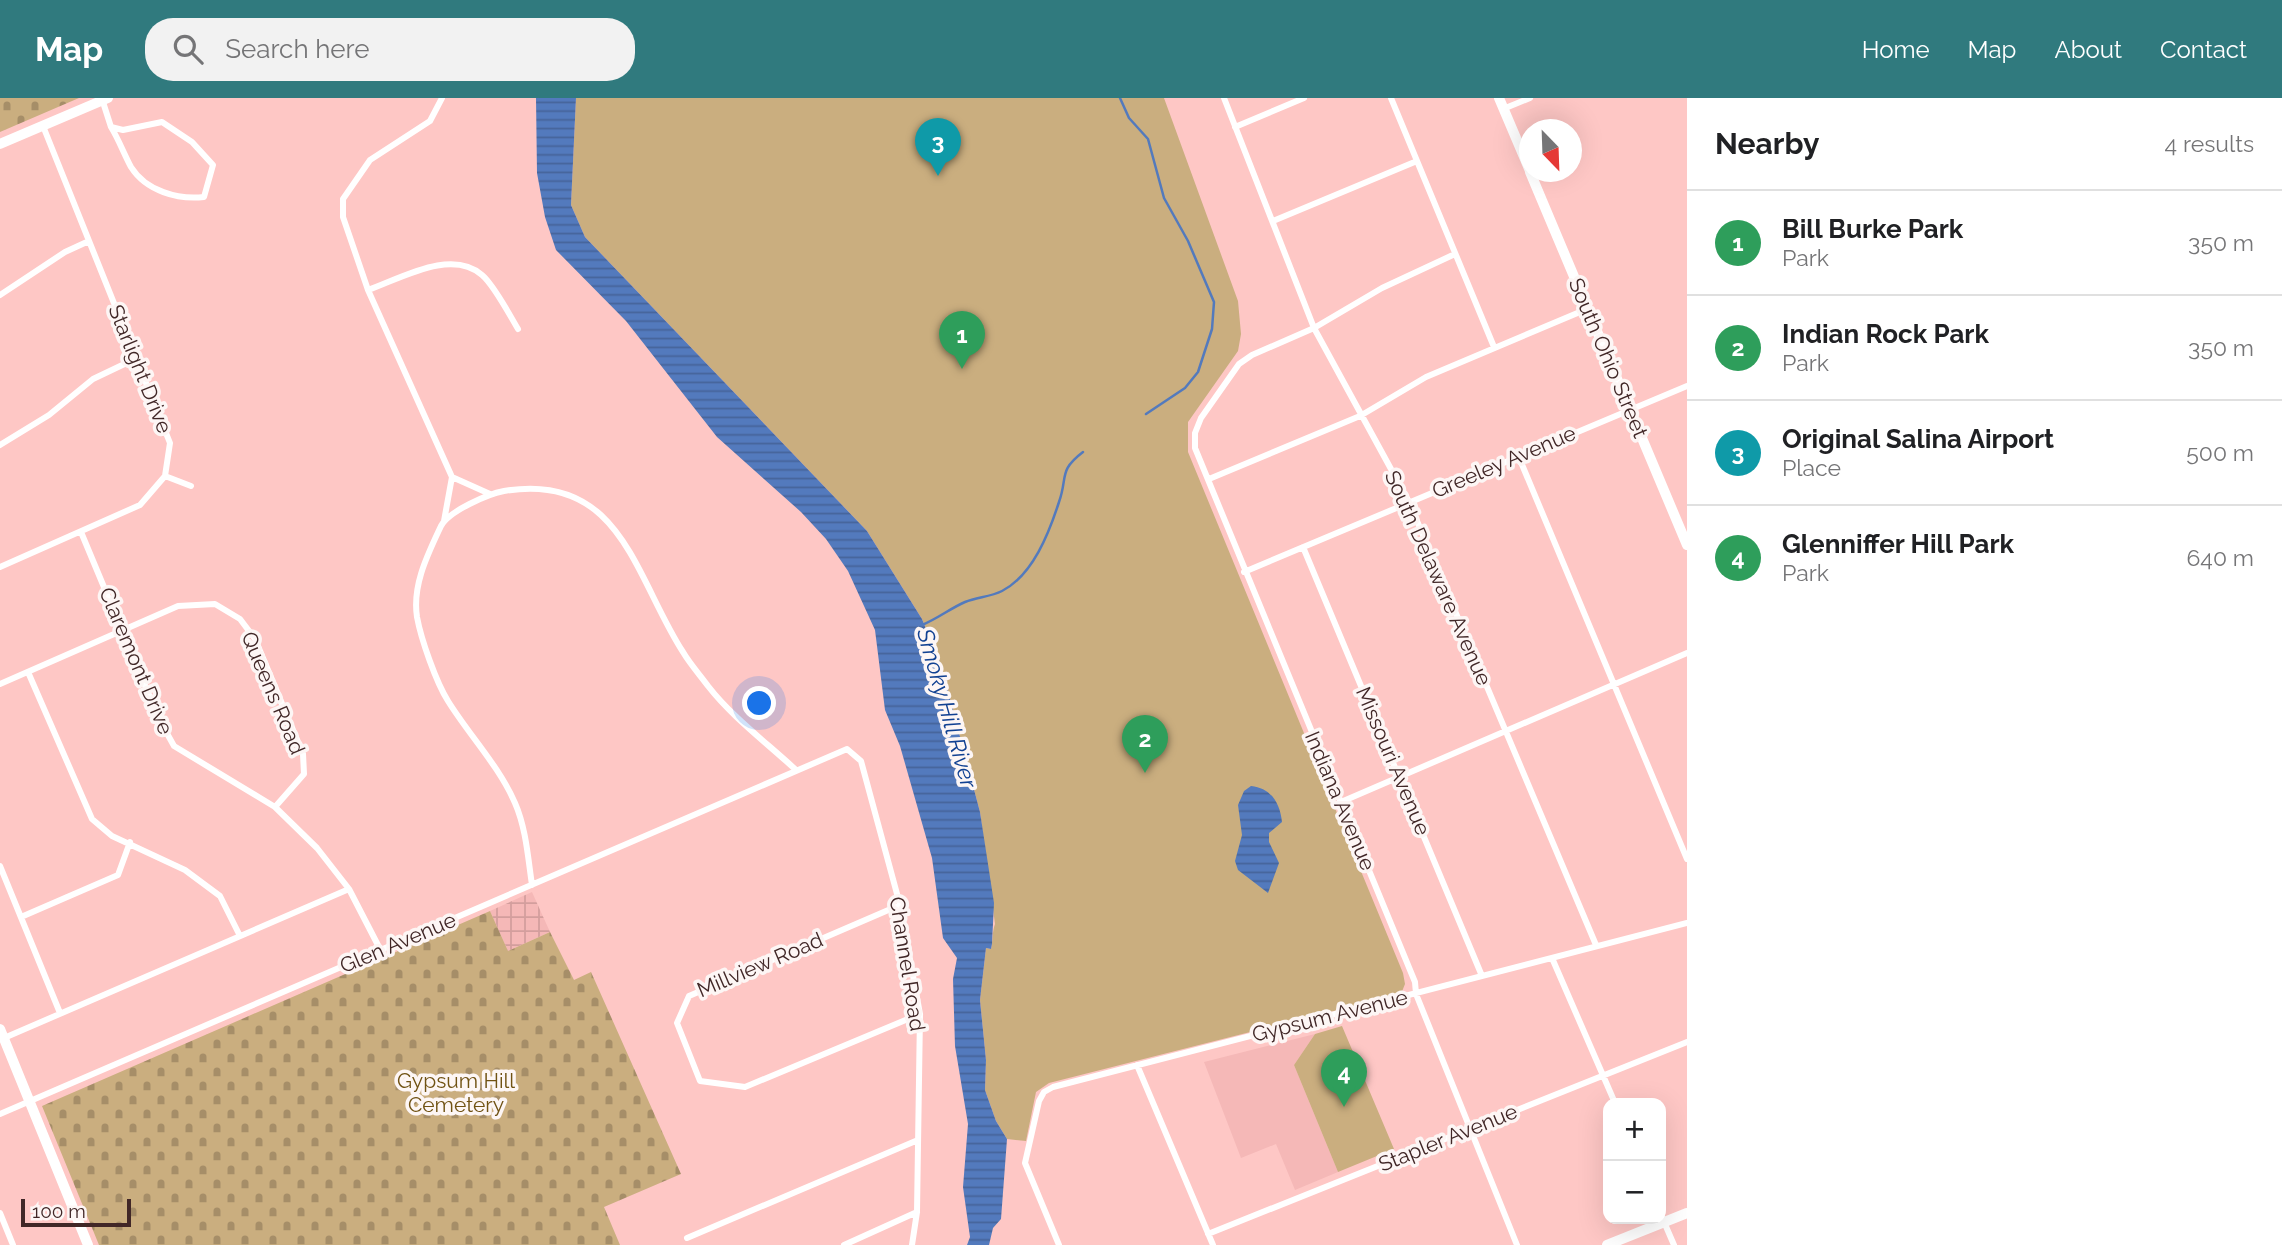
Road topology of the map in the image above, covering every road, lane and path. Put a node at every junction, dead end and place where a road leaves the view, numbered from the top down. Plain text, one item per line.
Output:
1 (442, 98) edge
2 (1224, 98) edge
3 (1304, 98) edge
4 (1391, 98) edge
5 (1499, 98) edge
6 (1531, 98) edge
7 (104, 99) edge
8 (1503, 109) junction
9 (43, 126) junction
10 (1235, 127) junction
11 (111, 128) junction
12 (0, 144) edge
13 (1519, 146) edge
14 (1417, 161) junction
15 (1535, 182) edge
16 (1273, 221) junction
17 (89, 241) junction
18 (1455, 254) junction
19 (368, 290) junction
20 (0, 295) edge
21 (1587, 309) junction
22 (1314, 328) junction
23 (518, 329) dead end
24 (1494, 347) junction
25 (137, 358) junction
26 (1687, 386) edge
27 (1630, 409) junction
28 (1360, 416) junction
29 (0, 445) edge
30 (1518, 455) junction
31 (165, 477) junction
32 (452, 477) junction
33 (1209, 479) junction
34 (191, 486) dead end
35 (490, 494) junction
36 (1409, 502) junction
37 (444, 521) junction
38 (81, 532) junction
39 (1687, 545) edge
40 (1303, 547) junction
41 (0, 567) edge
42 (1244, 572) junction
43 (122, 629) junction
44 (1687, 653) edge
45 (28, 671) junction
46 (0, 684) edge
47 (1615, 684) junction
48 (1506, 732) junction
49 (796, 770) junction
50 (1399, 777) junction
51 (1341, 802) junction
52 (275, 807) junction
53 (130, 842) junction
54 (1687, 859) edge
55 (0, 866) edge
56 (532, 885) junction
57 (349, 889) junction
58 (900, 905) junction
59 (21, 917) junction
60 (1687, 923) edge
61 (240, 936) junction
62 (1596, 946) junction
63 (381, 951) junction
64 (1552, 958) junction
65 (1482, 976) junction
66 (1416, 994) junction
67 (60, 1013) junction
68 (920, 1014) junction
69 (2, 1033) edge
70 (1687, 1042) edge
71 (1138, 1065) junction
72 (1603, 1075) junction
73 (1613, 1098) edge
74 (31, 1101) junction
75 (0, 1114) edge
76 (1470, 1129) junction
77 (918, 1140) junction
78 (917, 1212) junction
79 (0, 1213) edge
80 (1687, 1213) edge
81 (1666, 1218) edge
82 (1651, 1224) edge
83 (1664, 1224) edge
84 (1208, 1234) junction
85 (687, 1238) dead end
86 (13, 1245) edge
87 (88, 1245) edge
88 (844, 1245) edge
89 (912, 1245) edge
90 (1059, 1245) edge
91 (1213, 1245) edge
92 (1517, 1245) edge
93 (1607, 1245) edge
94 (1674, 1245) edge

1 - 19 street
2 - 10 street, South Delaware Avenue
3 - 10 street
4 - 14 street
5 - 8 main road, South Ohio Street
6 - 8 street
7 - 9 main road
7 - 11 street
8 - 13 main road, South Ohio Street
9 - 12 main road
9 - 17 street, Starlight Drive
10 - 16 street, South Delaware Avenue
11 - 11 street
14 - 16 street
14 - 18 street
15 - 21 main road, South Ohio Street
16 - 22 street, South Delaware Avenue
17 - 20 street
17 - 25 street, Starlight Drive
18 - 22 street
18 - 24 street
19 - 23 street
19 - 32 street
21 - 24 street
21 - 27 main road, South Ohio Street
22 - 28 street, South Delaware Avenue
22 - 33 street, Indiana Avenue
24 - 28 street
25 - 29 street
25 - 31 street, Starlight Drive
26 - 27 street, Greeley Avenue
27 - 30 street, Greeley Avenue
27 - 39 main road, South Ohio Street
28 - 33 street
28 - 36 street, South Delaware Avenue
30 - 36 street, Greeley Avenue
30 - 47 street
31 - 34 street
31 - 38 street
32 - 35 street
32 - 37 street
33 - 42 street, Indiana Avenue
35 - 37 street
35 - 49 street
36 - 40 street, Greeley Avenue
36 - 48 street, South Delaware Avenue
37 - 56 street
38 - 41 street
38 - 43 street, Claremont Drive
40 - 42 street, Greeley Avenue
40 - 50 street, Missouri Avenue
42 - 51 street, Indiana Avenue
43 - 45 street, Queens Road
43 - 52 street, Claremont Drive
43 - 52 street, Queens Road
44 - 47 street
45 - 46 street, Queens Road
45 - 53 street
47 - 48 street
47 - 54 street
48 - 50 street
48 - 62 street, South Delaware Avenue
49 - 56 street, Glen Avenue
49 - 58 street, Channel Road
50 - 51 street
50 - 65 street, Missouri Avenue
51 - 66 street, Indiana Avenue
52 - 57 street, Claremont Drive
53 - 59 street
53 - 61 street
55 - 59 street
56 - 63 street, Glen Avenue
57 - 61 street
57 - 63 street, Claremont Drive
58 - 68 street, Channel Road
58 - 68 street, Millview Road
59 - 67 street
60 - 62 street, Gypsum Avenue
61 - 67 street
62 - 64 street, Gypsum Avenue
63 - 74 street, Glen Avenue
64 - 65 street, Gypsum Avenue
64 - 72 street
65 - 66 street, Gypsum Avenue
66 - 71 street, Gypsum Avenue
66 - 76 street, Indiana Avenue
67 - 69 street
68 - 77 street, Channel Road
69 - 74 main road
70 - 72 street, Stapler Avenue
71 - 84 street
71 - 90 street, Gypsum Avenue
72 - 73 street
72 - 76 street, Stapler Avenue
74 - 75 street, Glen Avenue
74 - 87 main road
76 - 84 street, Stapler Avenue
76 - 92 street, Indiana Avenue
77 - 78 street, Channel Road
77 - 85 street
78 - 88 street
78 - 89 street, Channel Road
79 - 86 street
80 - 81 main road
82 - 93 main road
83 - 94 street
84 - 91 street

